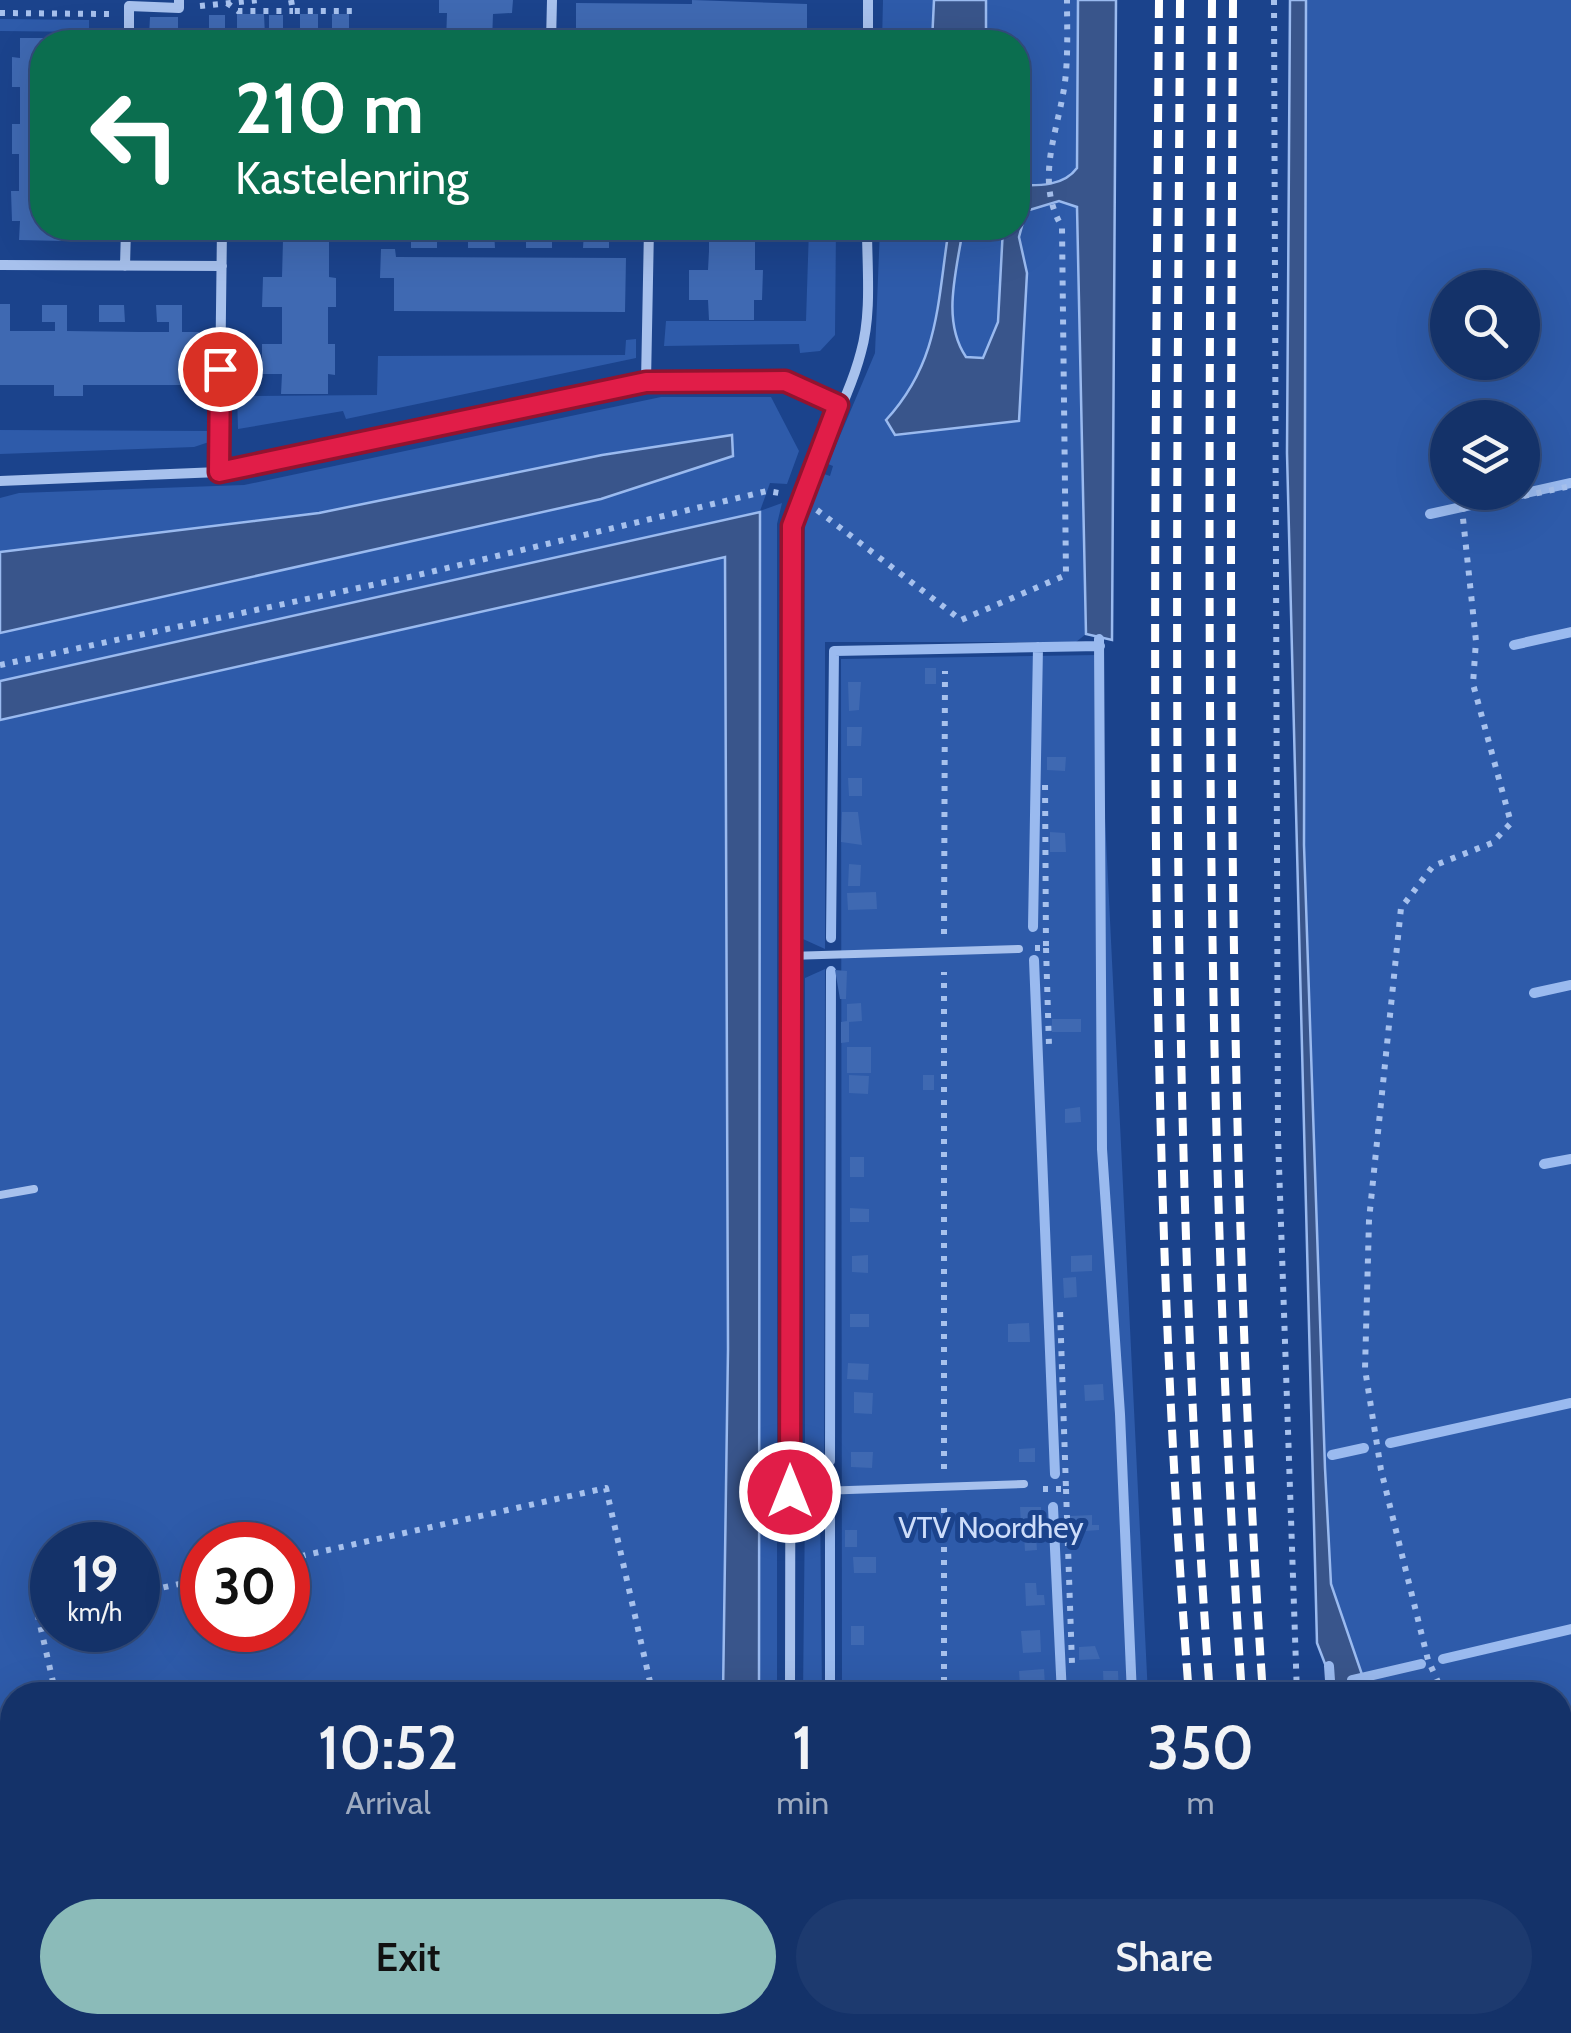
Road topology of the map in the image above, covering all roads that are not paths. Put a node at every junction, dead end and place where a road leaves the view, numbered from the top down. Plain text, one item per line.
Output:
1 (552, 0) edge
2 (868, 0) edge
3 (179, 4) edge
4 (128, 30) edge
5 (552, 30) edge
6 (868, 30) edge
7 (126, 240) edge
8 (222, 240) edge
9 (650, 240) edge
10 (867, 240) edge
11 (0, 264) edge
12 (125, 266) junction
13 (222, 266) junction
14 (646, 382) junction
15 (838, 405) junction
16 (219, 472) junction
17 (0, 481) edge
18 (1019, 948) road end
19 (789, 956) junction
20 (34, 1190) dead end
21 (0, 1195) edge
22 (1024, 1484) road end
23 (790, 1492) junction
24 (790, 1682) edge

1 - 5 street
2 - 6 street
3 - 4 street
7 - 12 street
8 - 13 street
9 - 14 street
10 - 15 street
11 - 12 street
12 - 13 street
13 - 16 street
14 - 15 street
14 - 16 street
15 - 19 street
16 - 17 street
18 - 19 lane
19 - 23 street
20 - 21 lane
22 - 23 lane
23 - 24 street

